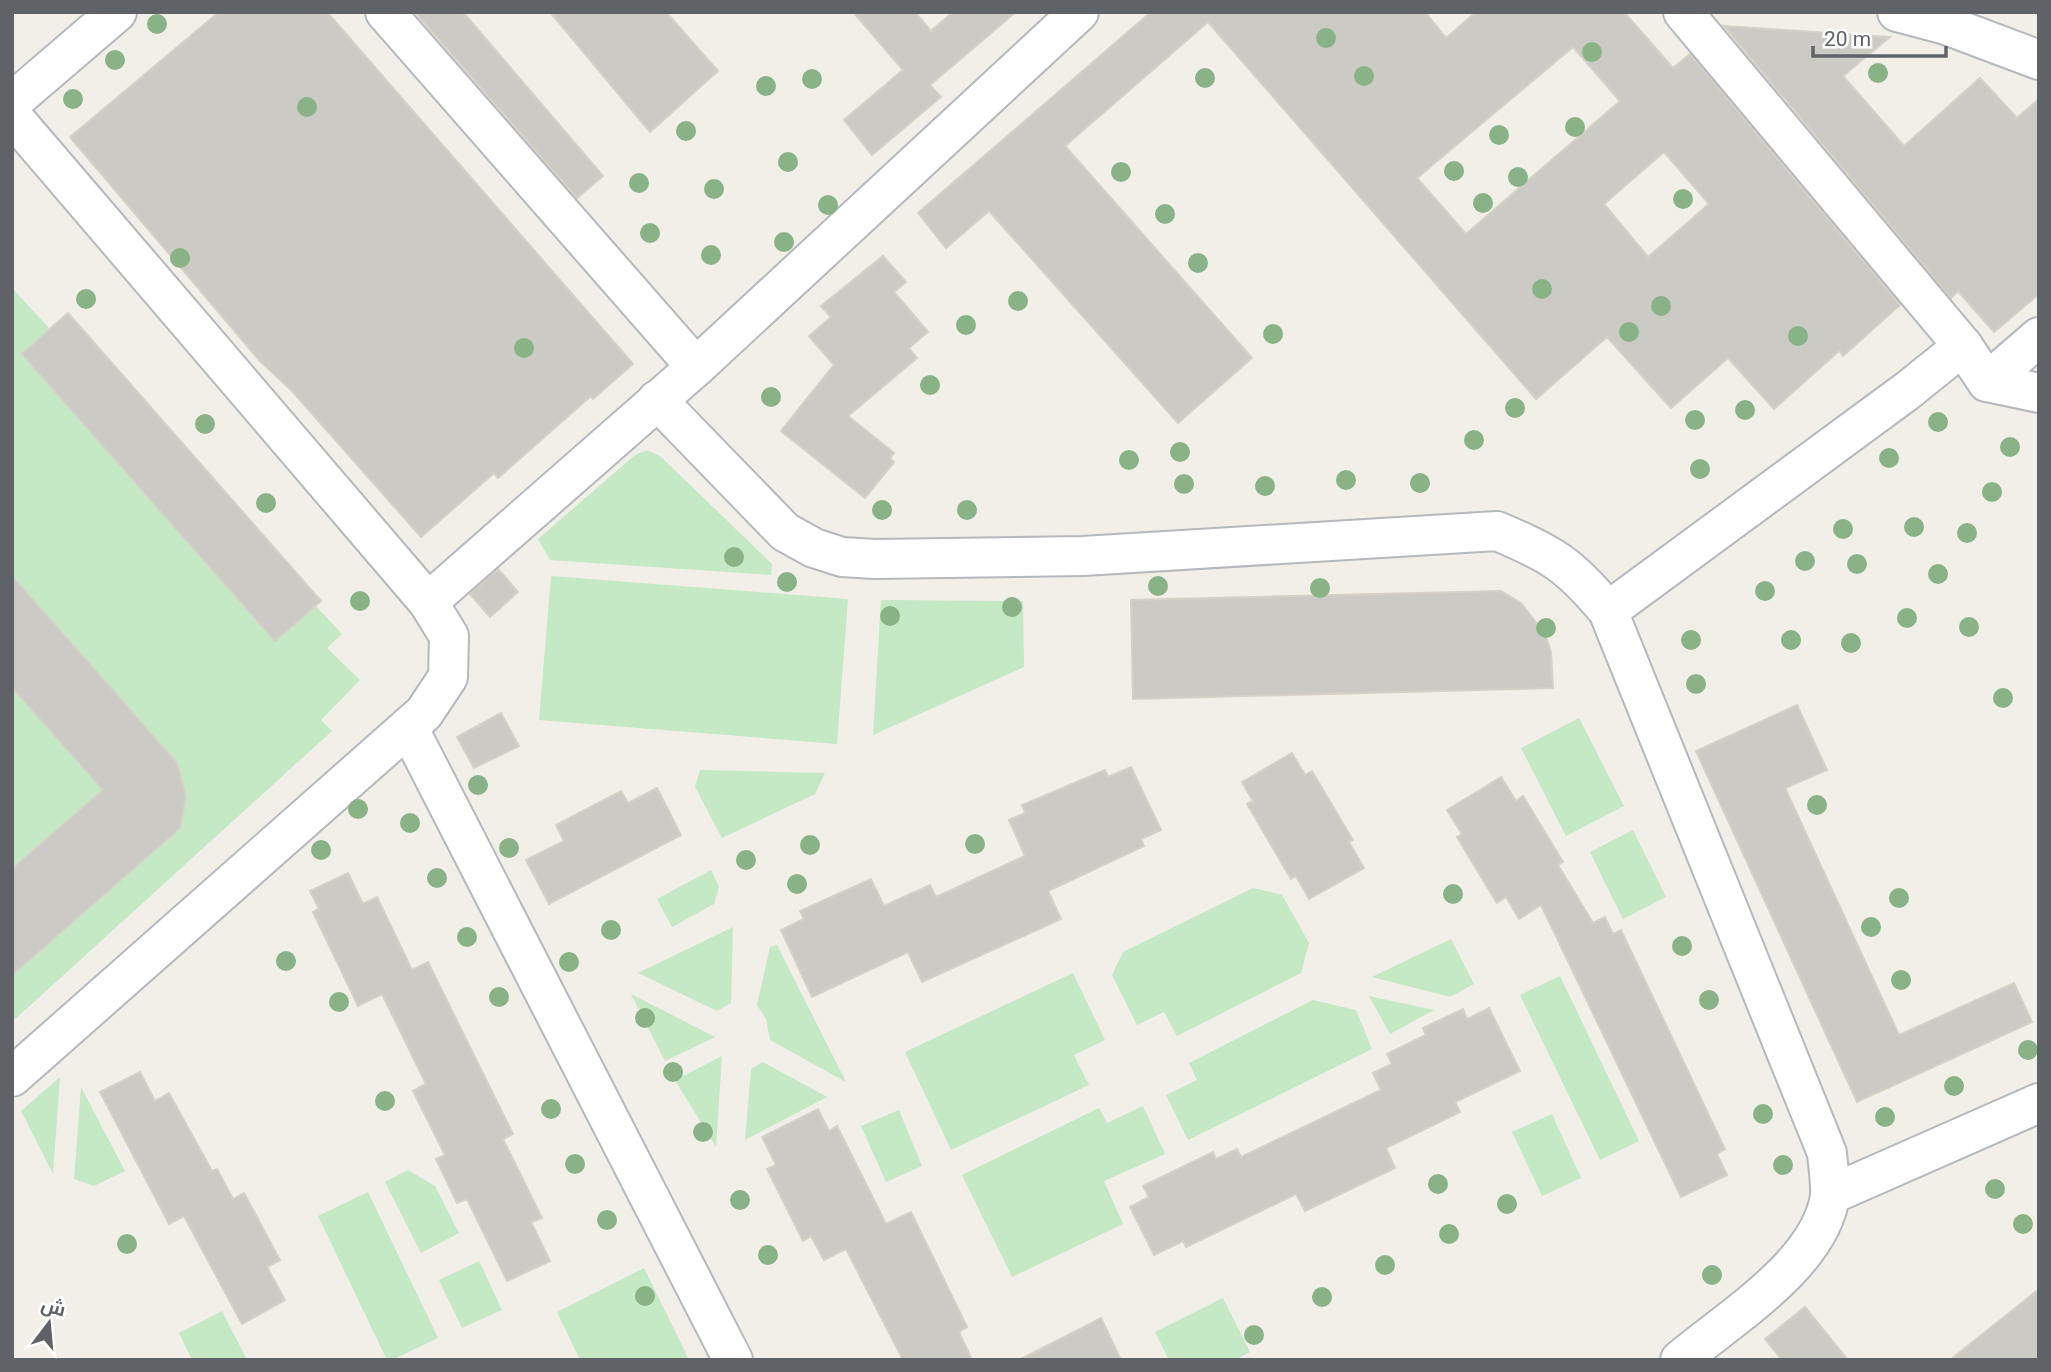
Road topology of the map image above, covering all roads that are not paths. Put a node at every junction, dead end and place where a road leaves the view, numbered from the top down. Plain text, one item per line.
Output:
1 (117, 12) edge
2 (385, 12) edge
3 (1079, 12) edge
4 (1683, 12) edge
5 (1897, 12) edge
6 (2039, 60) edge
7 (12, 102) edge
8 (12, 116) edge
9 (2039, 337) edge
10 (1963, 346) junction
11 (696, 367) junction
12 (1987, 382) junction
13 (2039, 393) edge
14 (656, 400) junction
15 (428, 602) junction
16 (1608, 611) junction
17 (408, 727) junction
18 (12, 1077) edge
19 (2039, 1103) edge
20 (1830, 1195) junction
21 (733, 1360) edge
22 (1680, 1360) edge

1 - 7 street
2 - 11 street
3 - 11 street
4 - 10 street
5 - 6 street
8 - 15 street
9 - 12 street
10 - 12 street
10 - 16 street
11 - 14 street
12 - 13 street
14 - 15 street
14 - 16 street
15 - 17 street
16 - 20 street
17 - 18 street
17 - 21 street
19 - 20 street
20 - 22 street

